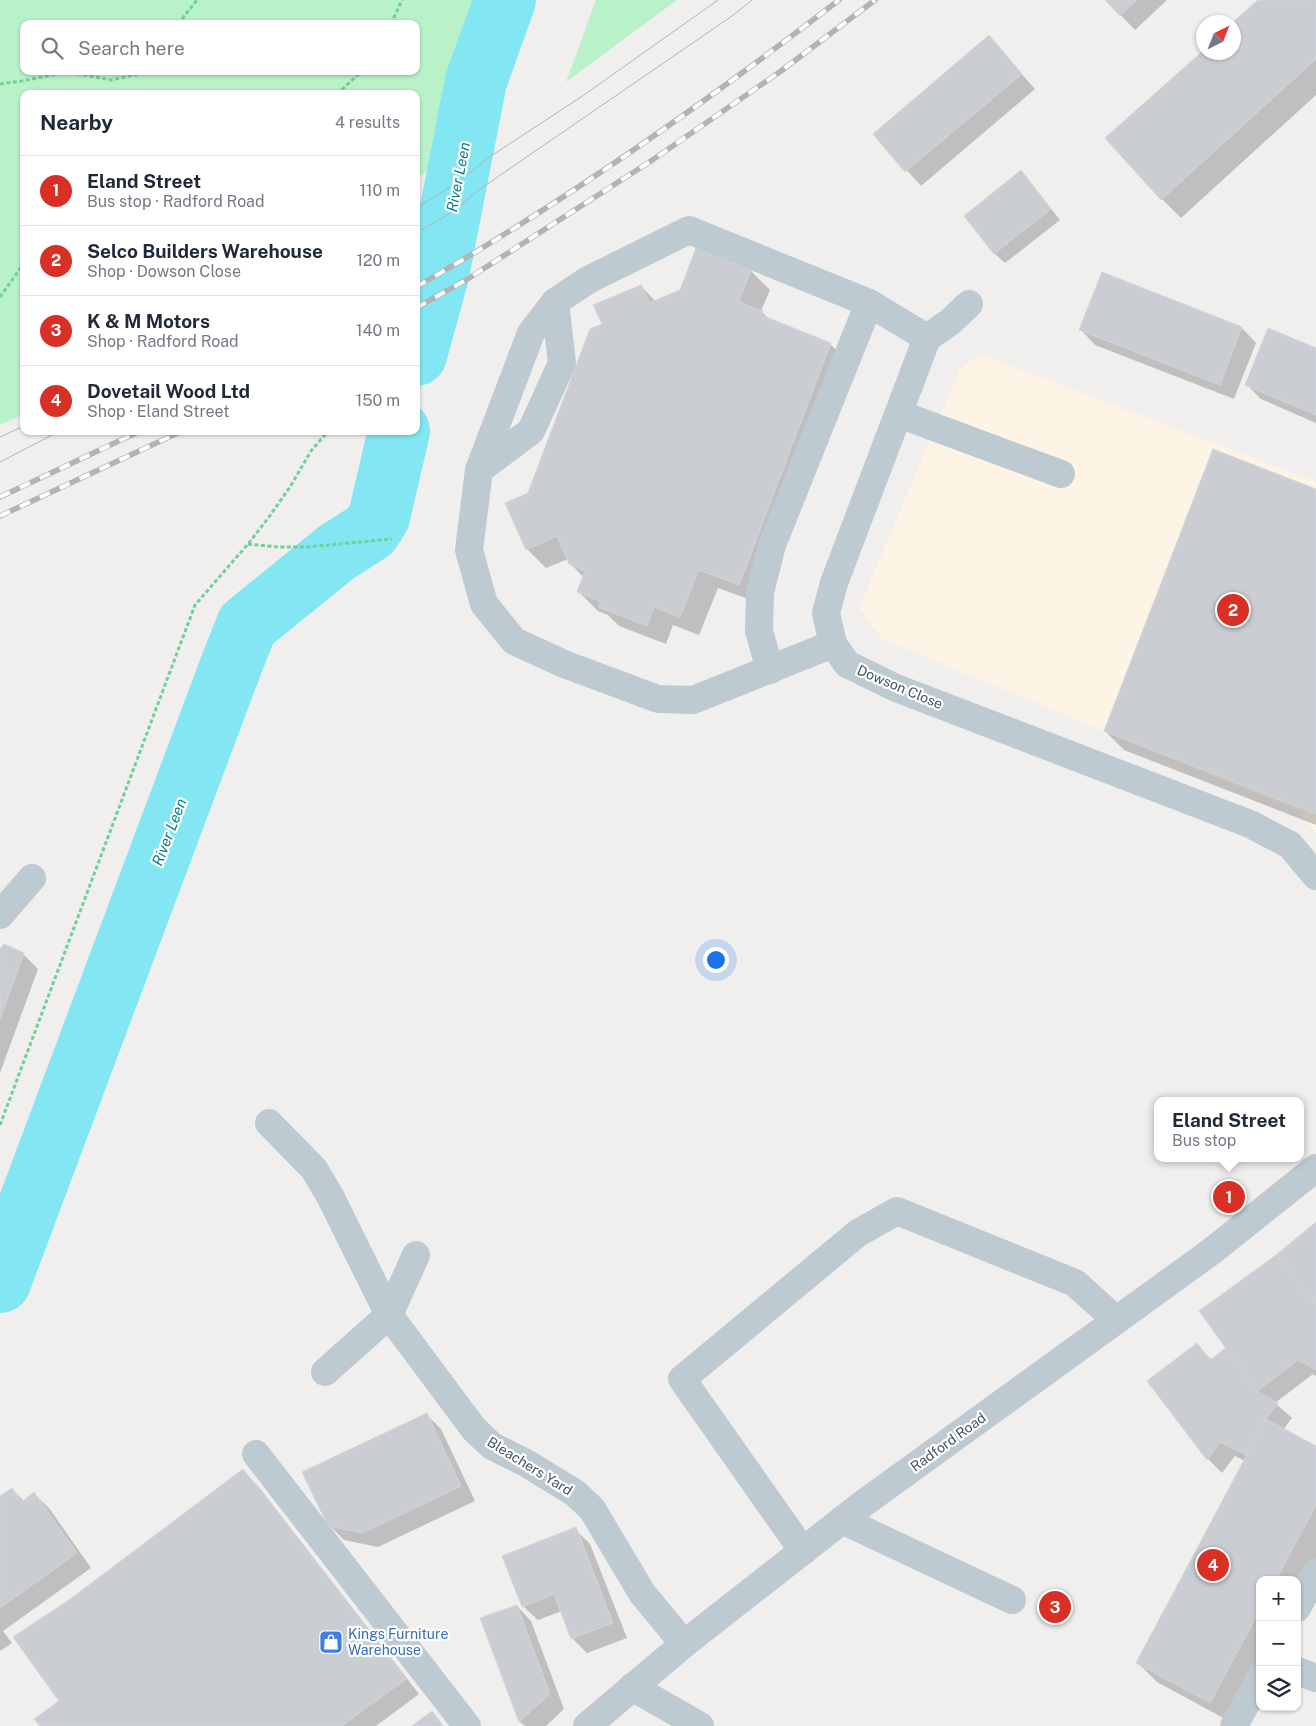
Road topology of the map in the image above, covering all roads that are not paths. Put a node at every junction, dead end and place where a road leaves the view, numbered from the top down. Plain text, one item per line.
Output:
1 (555, 302) junction
2 (869, 303) junction
3 (969, 304) dead end
4 (927, 338) junction
5 (898, 414) junction
6 (479, 470) junction
7 (1061, 474) dead end
8 (834, 644) junction
9 (770, 670) junction
10 (1316, 876) edge
11 (32, 878) dead end
12 (0, 915) edge
13 (269, 1123) dead end
14 (1316, 1168) edge
15 (416, 1255) dead end
16 (389, 1315) junction
17 (1116, 1320) junction
18 (325, 1372) dead end
19 (256, 1454) dead end
20 (842, 1520) junction
21 (803, 1551) junction
22 (1316, 1574) edge
23 (1012, 1600) dead end
24 (1301, 1601) edge
25 (684, 1644) junction
26 (1301, 1672) edge
27 (1316, 1678) edge
28 (1256, 1685) edge
29 (632, 1687) junction
30 (467, 1726) edge
31 (587, 1726) edge
32 (700, 1726) edge
33 (1234, 1726) edge

1 - 2 street
1 - 6 street
1 - 6 street
2 - 4 street
2 - 9 street
3 - 4 street
4 - 5 street, Dowson Close
5 - 7 street
5 - 8 street, Dowson Close
6 - 9 street
8 - 9 street
8 - 10 street, Dowson Close
11 - 12 street
13 - 16 street, Bleachers Yard
14 - 17 street, Radford Road
15 - 16 street
16 - 18 street
16 - 25 street, Bleachers Yard
17 - 20 street, Radford Road
17 - 21 street
19 - 30 street
20 - 21 street, Radford Road
20 - 23 street
21 - 25 street, Radford Road
22 - 24 street
25 - 29 street, Radford Road
26 - 27 street
28 - 33 street
29 - 31 street, Radford Road
29 - 32 street

